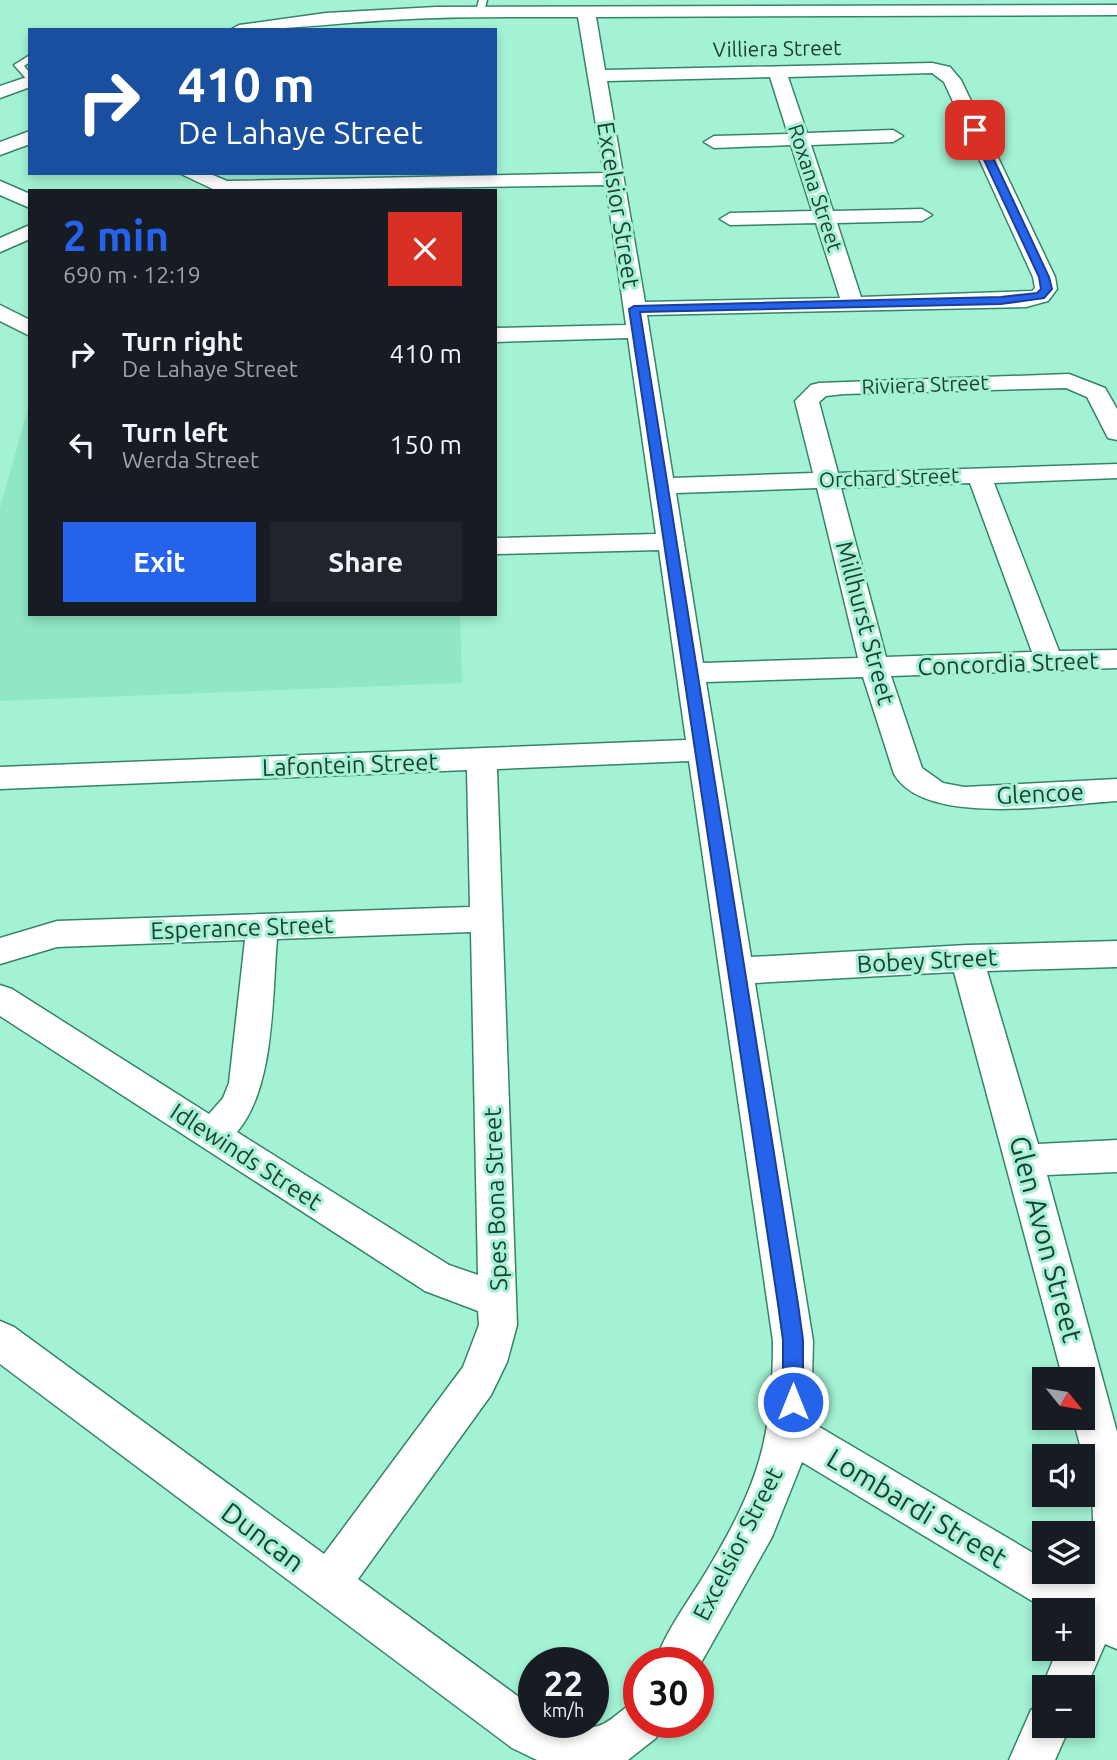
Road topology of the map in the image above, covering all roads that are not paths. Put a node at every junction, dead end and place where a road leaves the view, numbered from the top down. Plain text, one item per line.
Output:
1 (482, 6) edge
2 (1117, 10) edge
3 (586, 11) junction
4 (256, 28) edge
5 (28, 59) edge
6 (777, 71) junction
7 (597, 76) junction
8 (28, 78) edge
9 (28, 82) edge
10 (0, 92) edge
11 (893, 136) dead end
12 (28, 138) edge
13 (800, 139) junction
14 (713, 142) dead end
15 (0, 149) edge
16 (194, 175) edge
17 (615, 179) junction
18 (465, 182) edge
19 (0, 187) edge
20 (28, 201) edge
21 (922, 215) dead end
22 (825, 218) junction
23 (730, 219) dead end
24 (28, 232) edge
25 (0, 246) edge
26 (853, 305) junction
27 (0, 312) edge
28 (636, 320) junction
29 (28, 328) edge
30 (497, 335) edge
31 (808, 411) joint
32 (1117, 433) edge
33 (1117, 471) edge
34 (979, 475) junction
35 (827, 480) junction
36 (660, 486) junction
37 (668, 542) junction
38 (497, 546) edge
39 (1117, 659) edge
40 (1049, 661) junction
41 (875, 669) junction
42 (690, 673) junction
43 (700, 750) junction
44 (482, 760) junction
45 (0, 778) edge
46 (1117, 790) edge
47 (964, 798) joint
48 (486, 919) junction
49 (262, 928) junction
50 (0, 951) edge
51 (1117, 954) edge
52 (967, 958) junction
53 (736, 971) junction
54 (0, 999) edge
55 (211, 1136) junction
56 (1117, 1156) edge
57 (1025, 1160) junction
58 (499, 1300) junction
59 (0, 1340) edge
60 (1105, 1409) edge
61 (789, 1432) junction
62 (328, 1585) junction
63 (1041, 1598) edge
64 (1095, 1629) edge
65 (685, 1647) edge
66 (623, 1738) edge
67 (1042, 1738) edge
68 (1032, 1760) edge

1 - 3 street
1 - 4 street
2 - 3 street
3 - 7 street, Excelsior Street
5 - 8 lane
6 - 7 street, Villiera Street
6 - 13 street, Roxana Street
6 - 26 street, Villiera Street
7 - 17 street, Excelsior Street
9 - 10 street
11 - 13 street
12 - 15 street
13 - 14 street
13 - 22 street, Roxana Street
16 - 18 street
17 - 18 street
17 - 28 street, Excelsior Street
19 - 20 street
21 - 22 street
22 - 23 street
22 - 26 street, Roxana Street
24 - 25 street
26 - 28 street
27 - 29 street
28 - 30 street
28 - 36 street, Excelsior Street
31 - 32 street, Riviera Street
31 - 35 street, Millhurst Street
33 - 34 street, Orchard Street
34 - 35 street, Orchard Street
34 - 40 street
35 - 36 street, Orchard Street
35 - 41 street, Millhurst Street
36 - 37 street, Excelsior Street
37 - 38 street
37 - 42 street, Excelsior Street
39 - 40 street, Concordia Street
40 - 41 street, Concordia Street
41 - 42 street, Concordia Street
41 - 47 street, Millhurst Street
42 - 43 street, Excelsior Street
43 - 44 street, Lafontein Street
43 - 53 street, Excelsior Street
44 - 45 street, Lafontein Street
44 - 48 street, Spes Bona Street
46 - 47 street, Glencoe
48 - 49 street, Esperance Street
48 - 58 street, Spes Bona Street
49 - 50 street, Esperance Street
49 - 55 street
51 - 52 street, Bobey Street
52 - 53 street, Bobey Street
52 - 57 street, Glen Avon Street
53 - 61 street, Excelsior Street
54 - 55 street, Idlewinds Street
55 - 58 street, Idlewinds Street
56 - 57 street
57 - 60 street, Glen Avon Street
58 - 62 street, Spes Bona Street
59 - 62 street, Duncan
60 - 64 street, Glen Avon Street
61 - 63 street, Lombardi Street
61 - 65 street, Excelsior Street
62 - 66 street, Duncan
67 - 68 street

